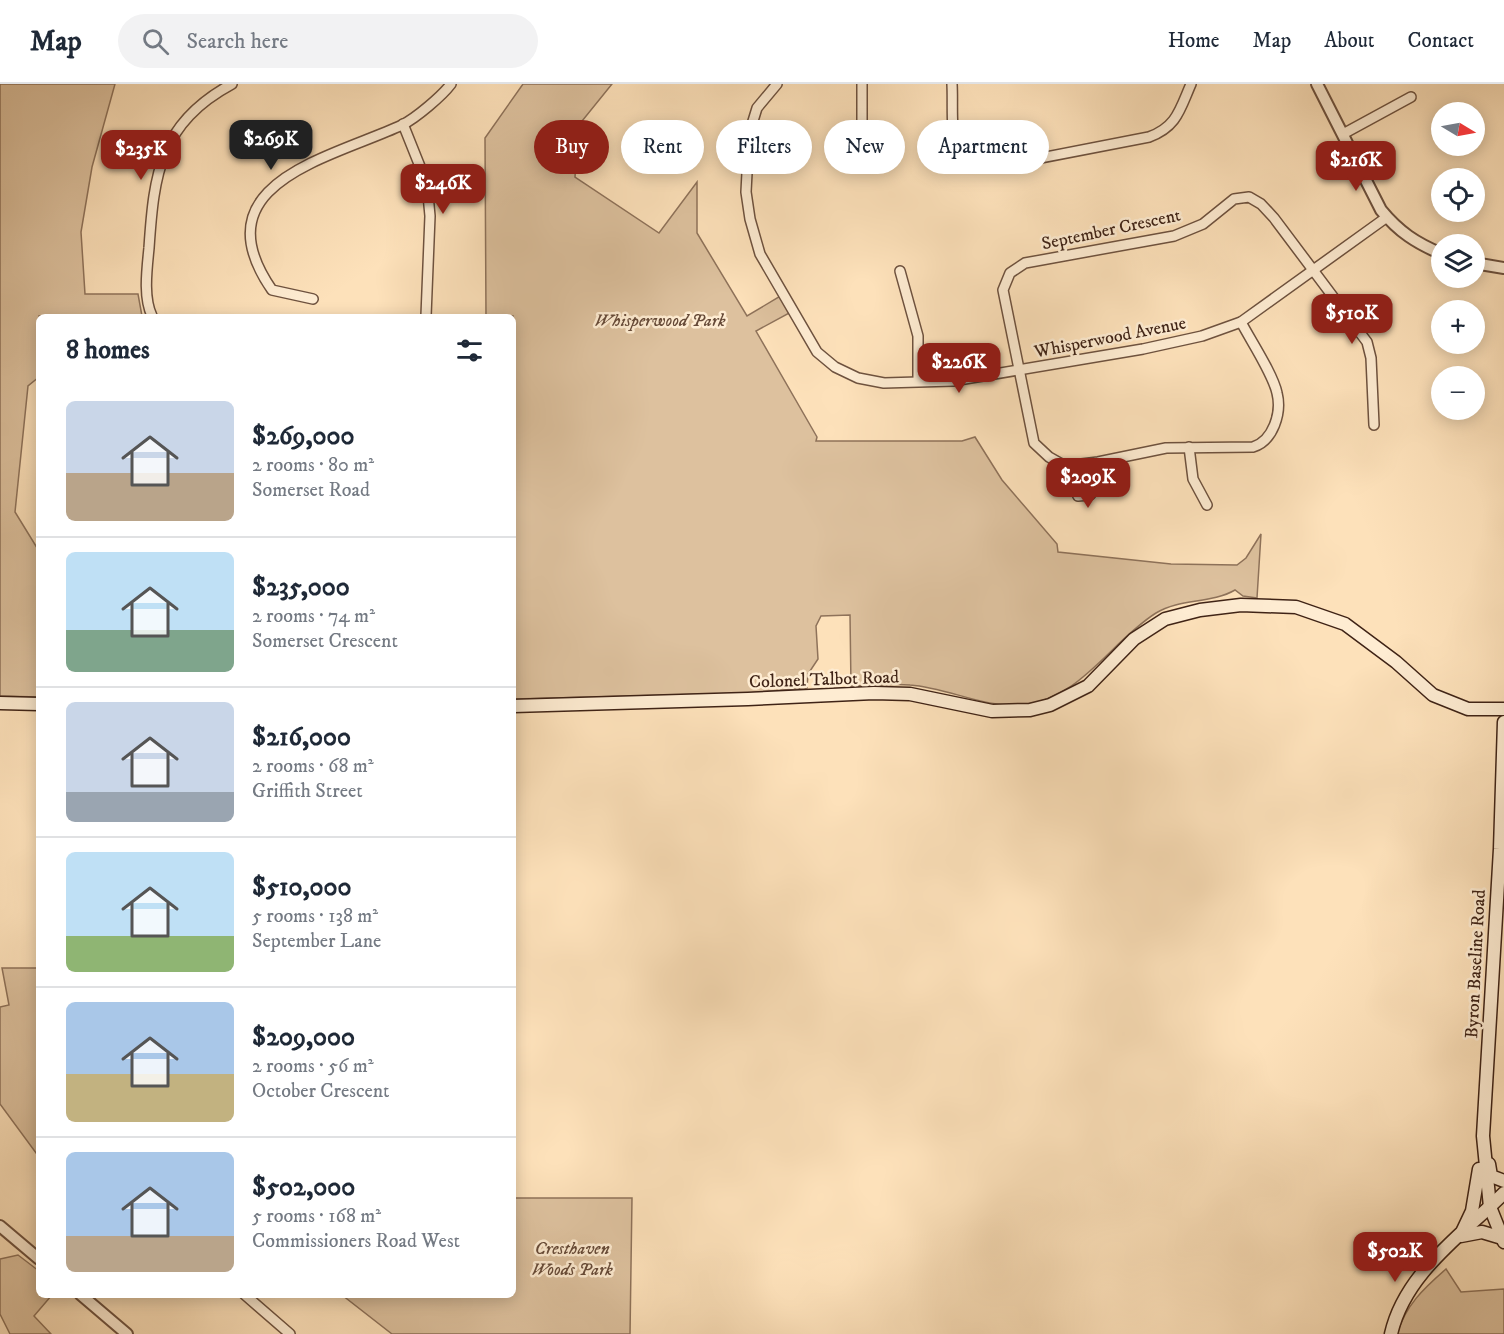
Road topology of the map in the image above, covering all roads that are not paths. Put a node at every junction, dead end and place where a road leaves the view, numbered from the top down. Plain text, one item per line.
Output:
1 (232, 84) edge
2 (451, 84) edge
3 (777, 84) edge
4 (862, 84) edge
5 (952, 84) edge
6 (1191, 84) edge
7 (1317, 84) edge
8 (1411, 97) dead end
9 (862, 120) edge
10 (403, 124) junction
11 (1343, 135) junction
12 (1387, 217) junction
13 (1431, 249) edge
14 (1485, 265) edge
15 (1504, 268) edge
16 (900, 272) dead end
17 (1314, 272) junction
18 (313, 299) dead end
19 (151, 314) edge
20 (426, 314) edge
21 (1241, 322) junction
22 (1020, 371) junction
23 (918, 381) junction
24 (1374, 425) dead end
25 (1189, 447) junction
26 (1091, 463) junction
27 (1073, 465) junction
28 (1207, 505) dead end
29 (0, 703) edge
30 (36, 704) edge
31 (516, 706) edge
32 (1504, 709) edge
33 (1504, 722) edge
34 (1483, 1136) junction
35 (1504, 1180) edge
36 (1504, 1193) edge
37 (1490, 1207) junction
38 (0, 1226) edge
39 (1460, 1236) junction
40 (1503, 1240) edge
41 (36, 1256) edge
42 (86, 1298) edge
43 (249, 1298) edge
44 (127, 1334) edge
45 (290, 1334) edge
46 (1391, 1334) edge

1 - 19 street
2 - 10 street
3 - 23 street, Whisperwood Avenue
4 - 9 street
5 - 6 street
7 - 11 street
8 - 11 street
10 - 18 street
10 - 20 street
11 - 12 street
12 - 13 street
12 - 17 street, Whisperwood Avenue
14 - 15 street
16 - 23 street
17 - 21 street, Whisperwood Avenue
17 - 22 street, September Crescent
17 - 24 street, September Crescent
21 - 22 street, Whisperwood Avenue
21 - 25 street
22 - 23 street, Whisperwood Avenue
22 - 27 street, September Crescent
25 - 26 street
25 - 28 street
26 - 27 street
26 - 27 street
29 - 30 main road
31 - 32 main road, Colonel Talbot Road
33 - 34 main road, Byron Baseline Road
34 - 35 main road
34 - 37 main road, Byron Baseline Road
34 - 39 main road
36 - 37 main road
37 - 39 main road
37 - 40 main road, Byron Baseline Road
38 - 41 street
39 - 40 main road
39 - 46 main road
42 - 44 street
43 - 45 street

